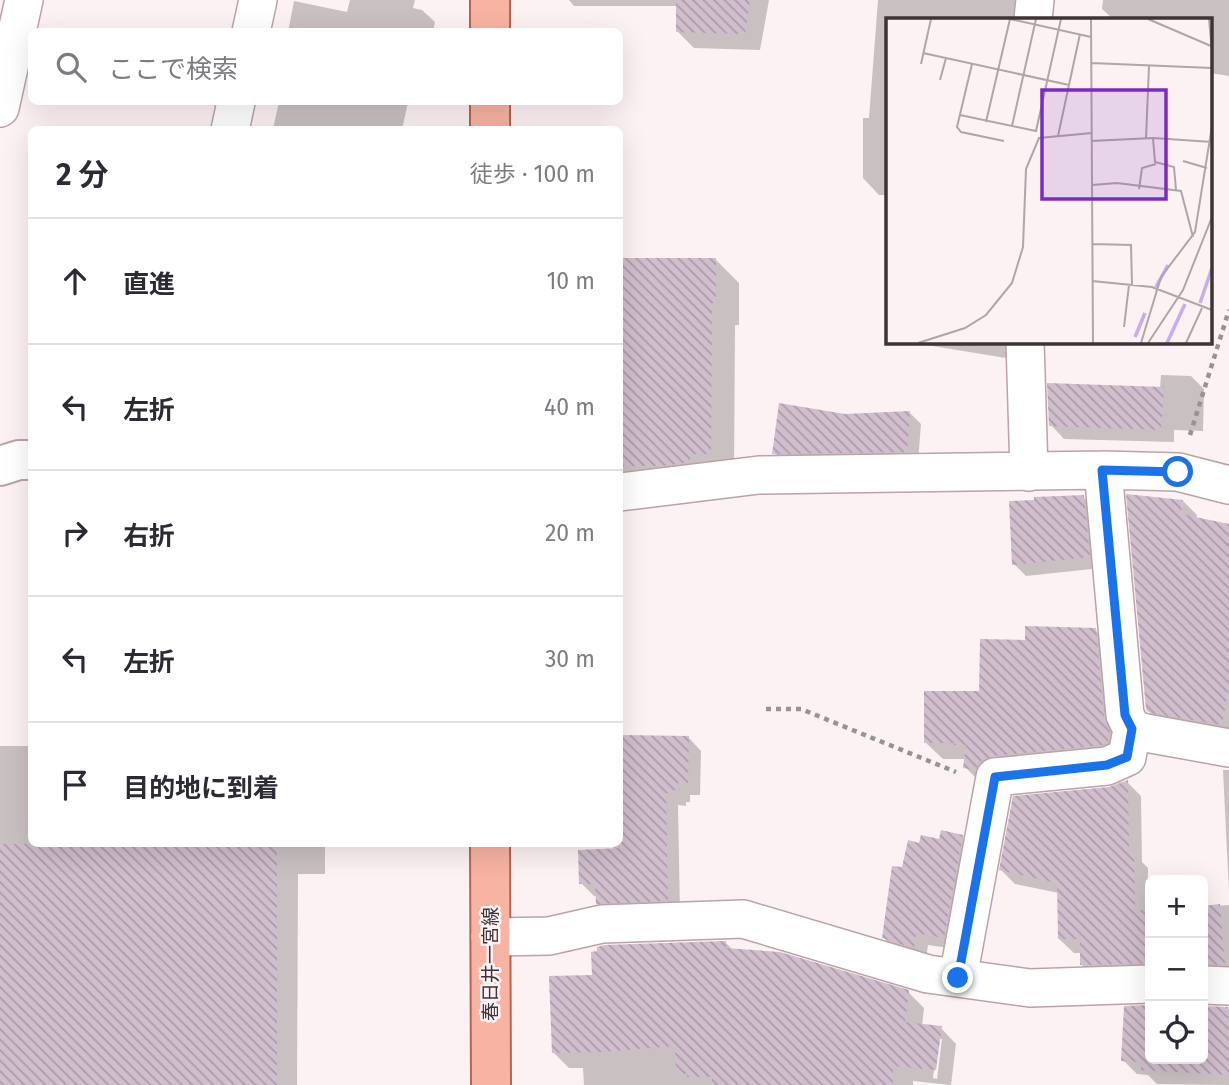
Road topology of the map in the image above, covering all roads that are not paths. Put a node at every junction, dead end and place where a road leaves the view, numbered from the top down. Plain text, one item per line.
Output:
1 (24, 0) edge
2 (258, 0) edge
3 (490, 0) edge
4 (1035, 0) edge
5 (1033, 18) edge
6 (252, 28) edge
7 (490, 28) edge
8 (235, 105) edge
9 (490, 105) edge
10 (0, 108) edge
11 (231, 126) edge
12 (490, 126) edge
13 (1025, 343) edge
14 (28, 460) edge
15 (0, 466) edge
16 (1102, 470) junction
17 (1029, 471) junction
18 (1229, 485) edge
19 (623, 492) edge
20 (1132, 729) junction
21 (1229, 748) edge
22 (490, 847) edge
23 (490, 937) junction
24 (958, 978) junction
25 (1145, 984) edge
26 (1208, 985) edge
27 (1229, 986) edge
28 (491, 1085) edge

1 - 10 street
2 - 6 street
3 - 7 main road
4 - 5 street
8 - 11 street
9 - 12 main road
13 - 17 street
14 - 15 street
16 - 17 street
16 - 18 street
16 - 20 street
17 - 19 street
20 - 21 street
20 - 24 street
22 - 23 main road, 春日井一宮線
23 - 24 street
23 - 28 main road, 春日井一宮線
24 - 25 street
26 - 27 street

